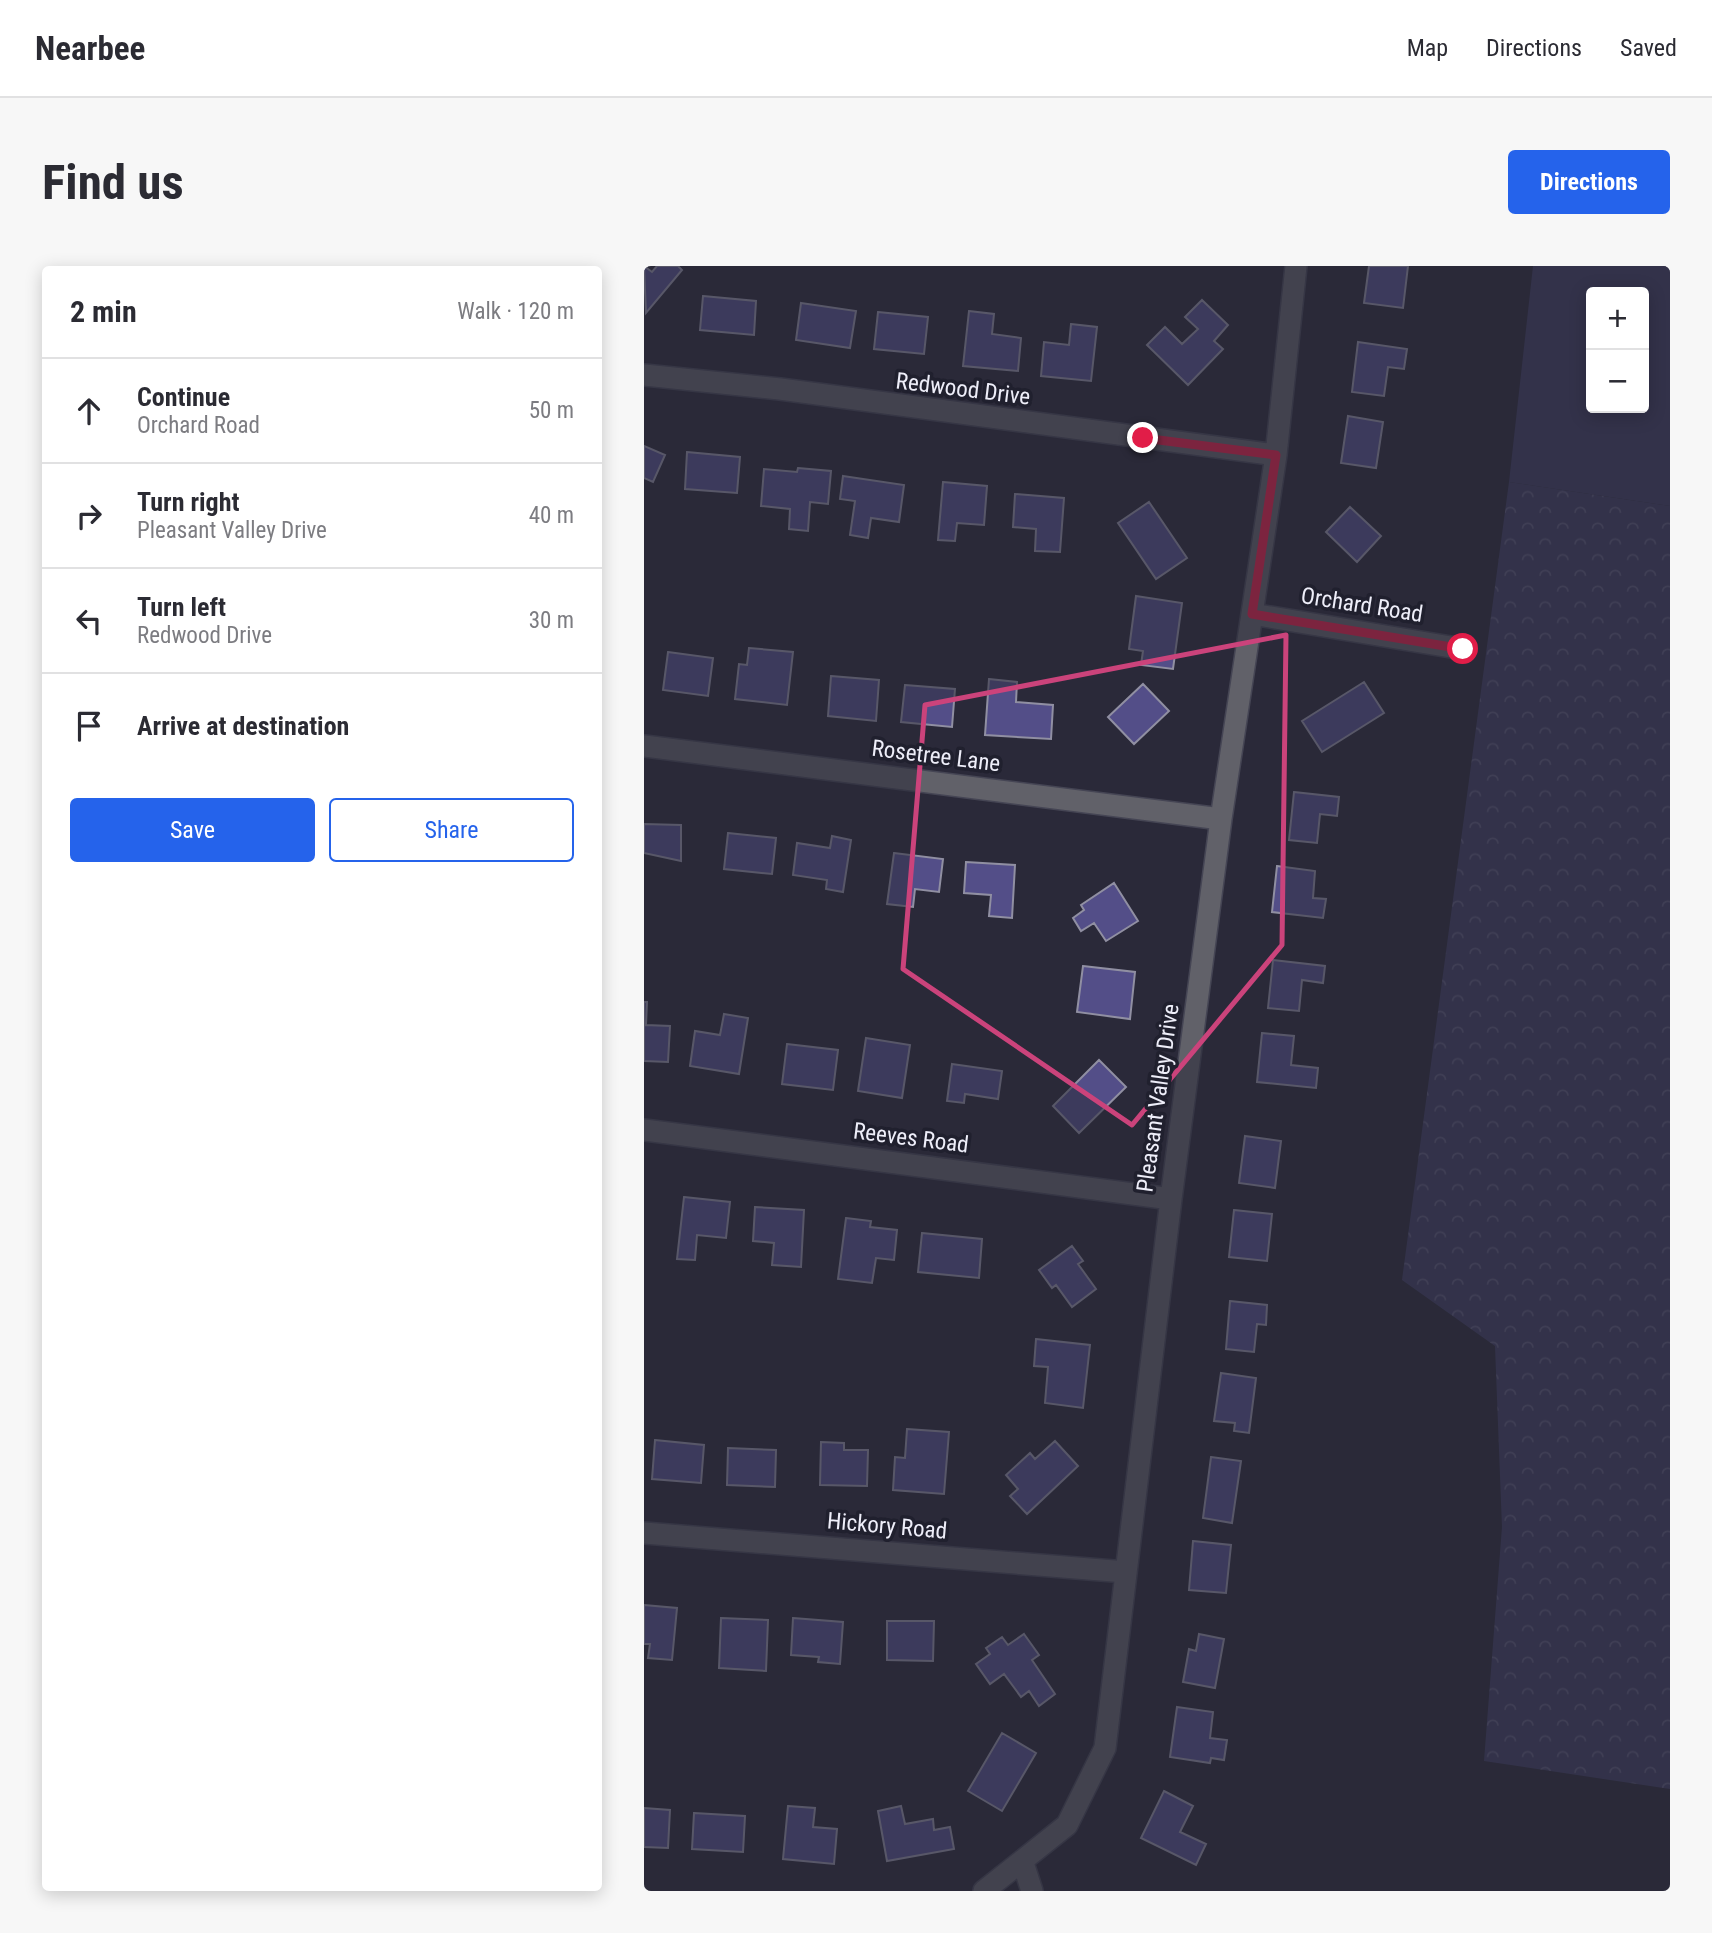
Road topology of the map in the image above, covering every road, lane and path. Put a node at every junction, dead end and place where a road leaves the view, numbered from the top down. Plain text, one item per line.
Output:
1 (1296, 266) edge
2 (644, 375) edge
3 (1276, 455) junction
4 (1252, 614) junction
5 (1463, 649) dead end
6 (644, 747) edge
7 (1221, 819) junction
8 (644, 1129) edge
9 (1171, 1199) junction
10 (644, 1533) edge
11 (1126, 1572) junction
12 (1023, 1863) junction
13 (984, 1891) edge
14 (1032, 1891) edge

1 - 3 street, Pleasant Valley Drive
2 - 3 street, Redwood Drive
3 - 4 street, Pleasant Valley Drive
4 - 5 street, Orchard Road
4 - 7 street, Pleasant Valley Drive
6 - 7 street, Rosetree Lane
7 - 9 street, Pleasant Valley Drive
8 - 9 street, Reeves Road
9 - 11 street, Pleasant Valley Drive
10 - 11 street, Hickory Road
11 - 12 street, Pleasant Valley Drive
12 - 13 street, Pleasant Valley Drive
12 - 14 street

